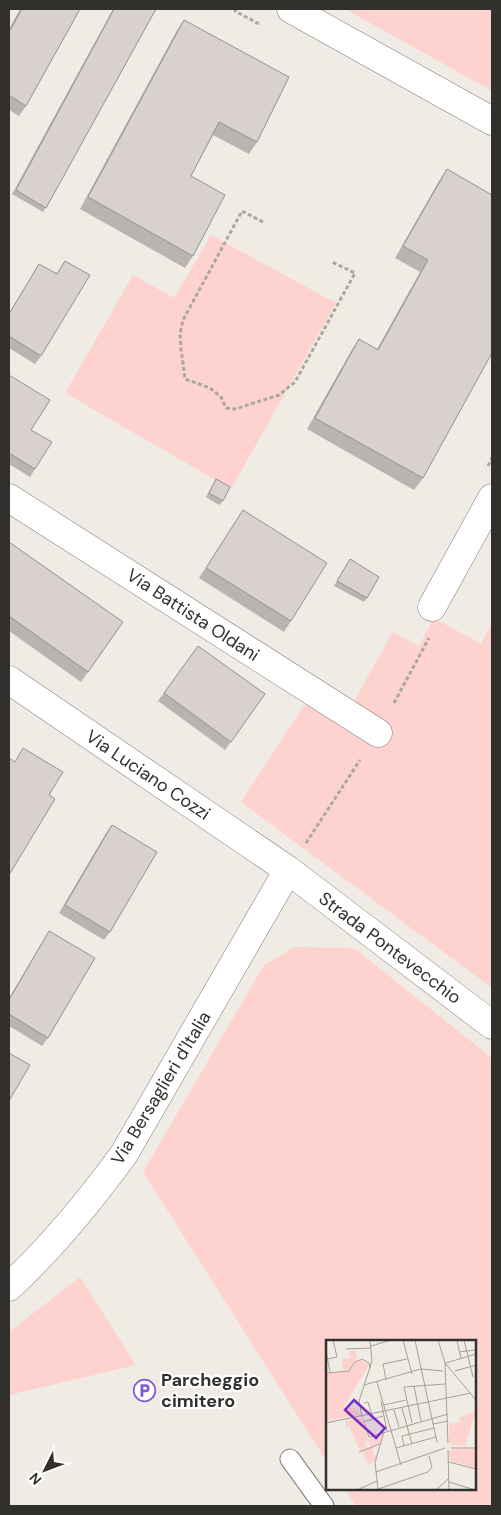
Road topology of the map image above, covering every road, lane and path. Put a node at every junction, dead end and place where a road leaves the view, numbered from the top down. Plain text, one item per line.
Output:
1 (291, 9) edge
2 (492, 121) edge
3 (263, 222) dead end
4 (332, 262) dead end
5 (9, 498) edge
6 (492, 498) edge
7 (432, 607) dead end
8 (9, 680) edge
9 (378, 733) dead end
10 (288, 870) junction
11 (492, 1025) edge
12 (9, 1287) edge
13 (290, 1459) dead end
14 (324, 1506) edge

1 - 2 street
3 - 4 path
5 - 9 street, Via Battista Oldani
6 - 7 street
8 - 10 street, Via Luciano Cozzi
10 - 11 street, Strada Pontevecchio
10 - 12 street, Via Bersaglieri d'Italia
13 - 14 lane

